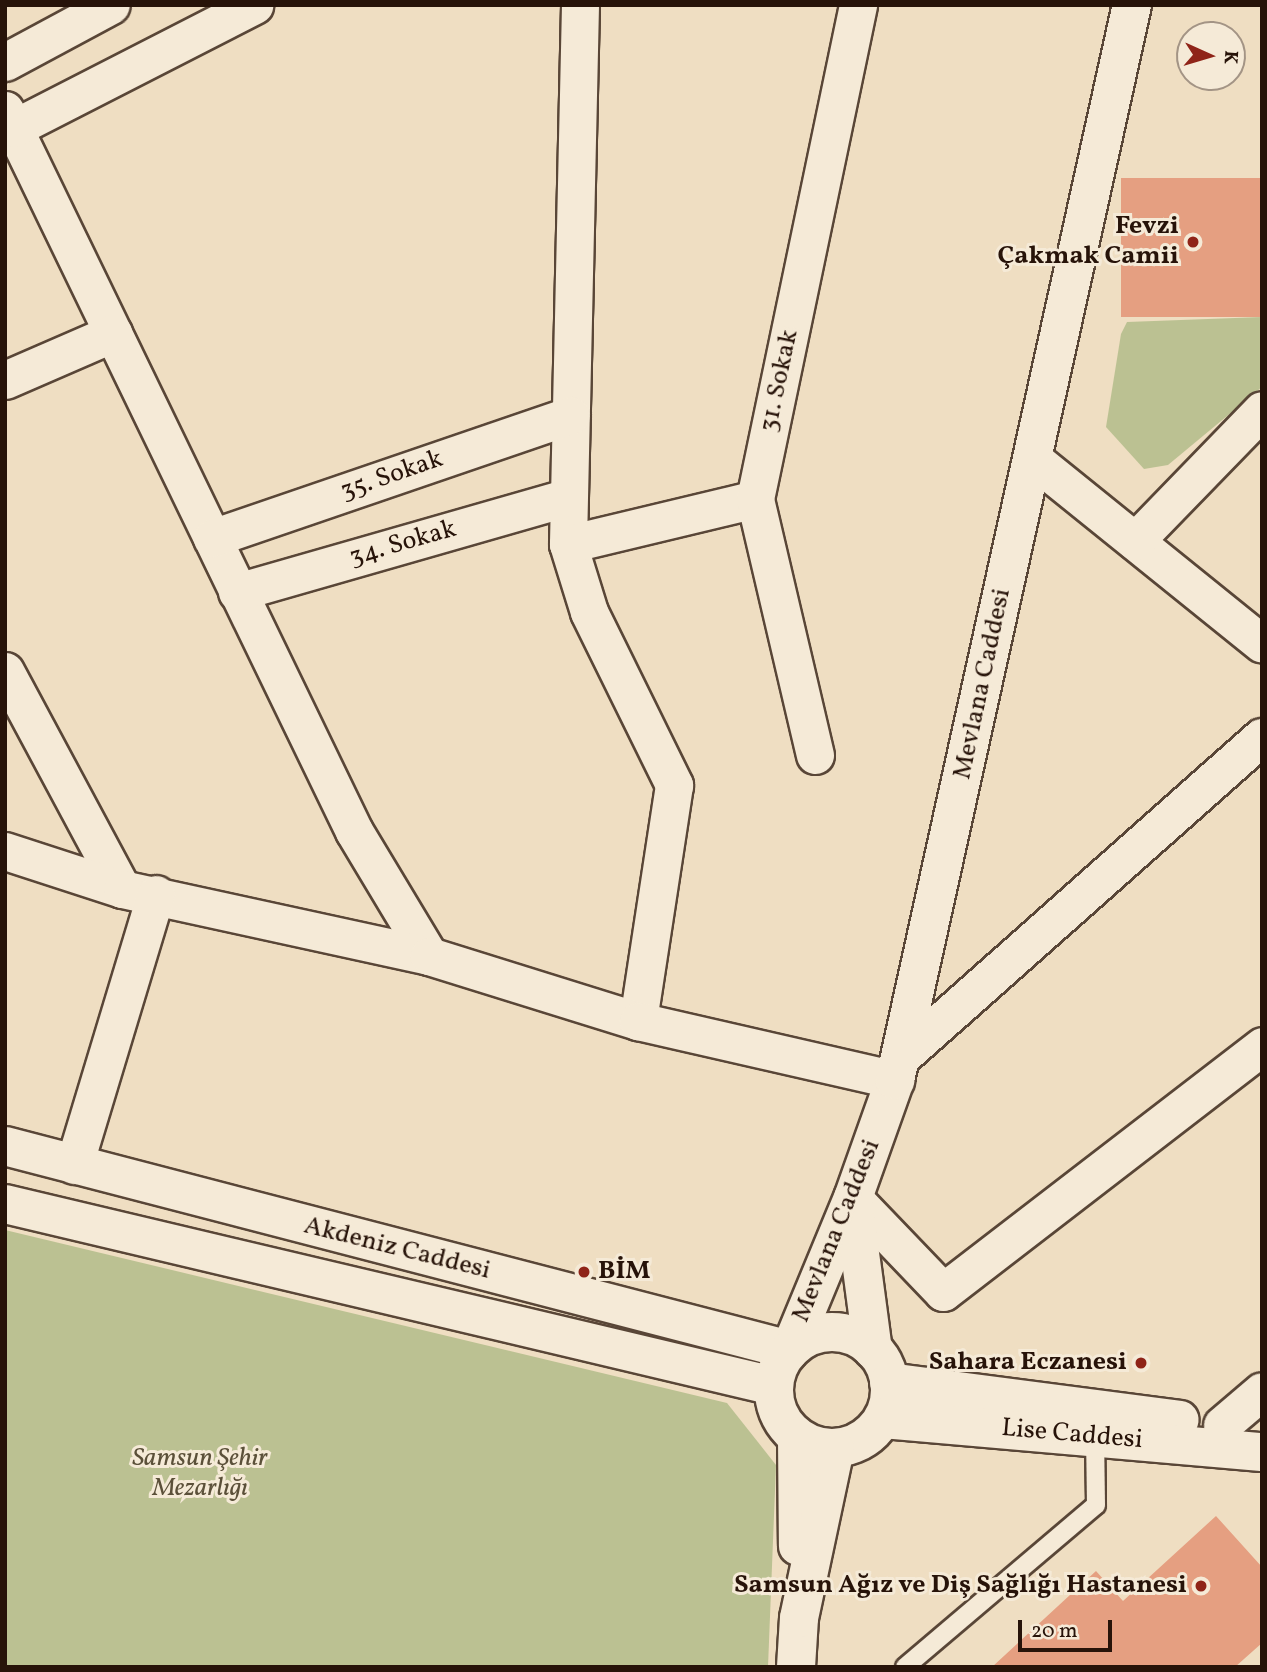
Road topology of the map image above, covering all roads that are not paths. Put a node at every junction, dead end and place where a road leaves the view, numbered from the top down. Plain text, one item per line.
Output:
1 (111, 5) edge
2 (254, 5) edge
3 (580, 5) edge
4 (858, 5) edge
5 (1132, 5) edge
6 (5, 62) edge
7 (10, 119) edge
8 (113, 333) junction
9 (5, 380) edge
10 (1262, 411) edge
11 (571, 415) junction
12 (1033, 459) junction
13 (568, 497) junction
14 (755, 499) junction
15 (212, 538) junction
16 (1135, 541) junction
17 (568, 544) junction
18 (237, 592) junction
19 (1262, 643) edge
20 (5, 671) edge
21 (1262, 737) edge
22 (815, 755) dead end
23 (5, 851) edge
24 (139, 892) junction
25 (429, 956) junction
26 (638, 1021) junction
27 (1262, 1046) edge
28 (898, 1069) junction
29 (5, 1146) edge
30 (74, 1165) junction
31 (853, 1199) junction
32 (5, 1204) edge
33 (790, 1350) junction
34 (882, 1384) junction
35 (774, 1386) junction
36 (1262, 1391) edge
37 (1222, 1425) junction
38 (1262, 1428) edge
39 (1095, 1437) junction
40 (797, 1438) junction
41 (835, 1449) junction
42 (1262, 1452) edge
43 (799, 1618) junction
44 (796, 1667) edge
45 (905, 1667) edge

1 - 6 street
2 - 7 street
3 - 11 street
4 - 14 street, 31. Sokak
5 - 12 main road, Mevlana Caddesi
7 - 8 street
8 - 9 street
8 - 15 street
10 - 16 street
11 - 13 street
11 - 15 street, 35. Sokak
12 - 16 street
12 - 28 main road, Mevlana Caddesi
13 - 17 street
13 - 18 street, 34. Sokak
14 - 17 street
14 - 22 street, 31. Sokak
15 - 18 street
16 - 19 street
17 - 26 street
18 - 25 street
20 - 24 street
21 - 28 street
23 - 24 street
24 - 25 street
24 - 30 street
25 - 26 street
26 - 28 street
27 - 31 street
28 - 31 main road, Mevlana Caddesi
29 - 30 main road, Akdeniz Caddesi
30 - 33 main road, Akdeniz Caddesi
31 - 33 main road, Mevlana Caddesi
31 - 34 main road
32 - 35 main road, Akdeniz Caddesi
33 - 34 main road
33 - 35 main road
34 - 37 main road, Lise Caddesi
34 - 39 main road, Lise Caddesi
34 - 41 main road
35 - 40 main road
36 - 37 street
37 - 38 main road, Lise Caddesi
39 - 42 main road, Lise Caddesi
39 - 45 lane
40 - 41 main road
40 - 43 main road
41 - 43 main road
43 - 44 main road

